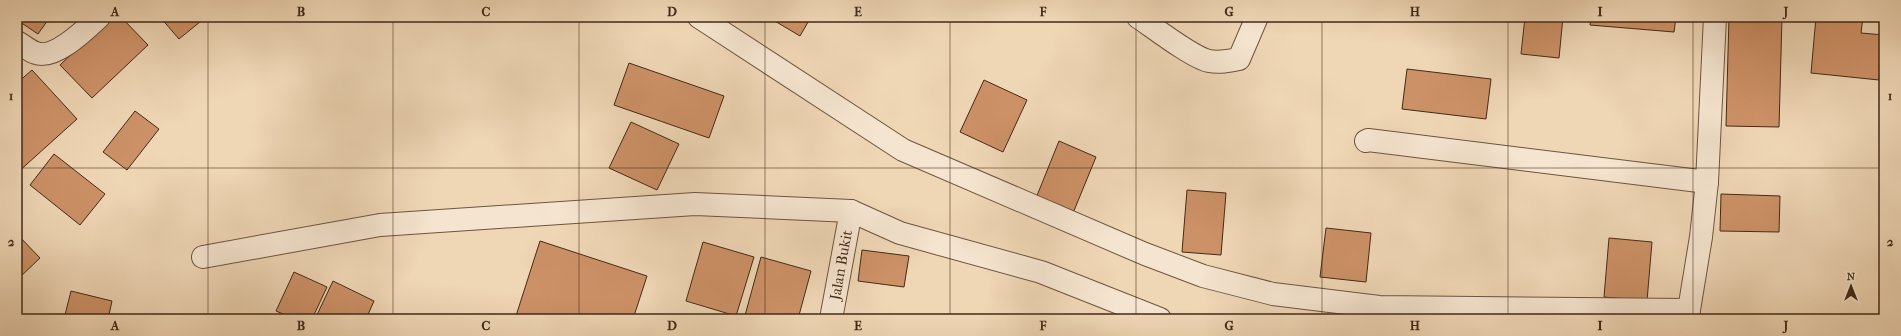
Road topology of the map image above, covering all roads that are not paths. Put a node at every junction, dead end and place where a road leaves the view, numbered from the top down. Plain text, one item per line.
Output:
1 (99, 17) edge
2 (699, 17) edge
3 (1138, 17) edge
4 (1257, 17) edge
5 (1715, 17) edge
6 (17, 42) edge
7 (1366, 141) dead end
8 (1707, 182) junction
9 (851, 211) junction
10 (203, 257) dead end
11 (1688, 315) edge
12 (831, 319) edge
13 (1160, 319) edge

1 - 6 street
2 - 11 street
3 - 4 street
5 - 8 street
7 - 8 street
8 - 11 street
9 - 10 street
9 - 12 street, Jalan Bukit
9 - 13 street

